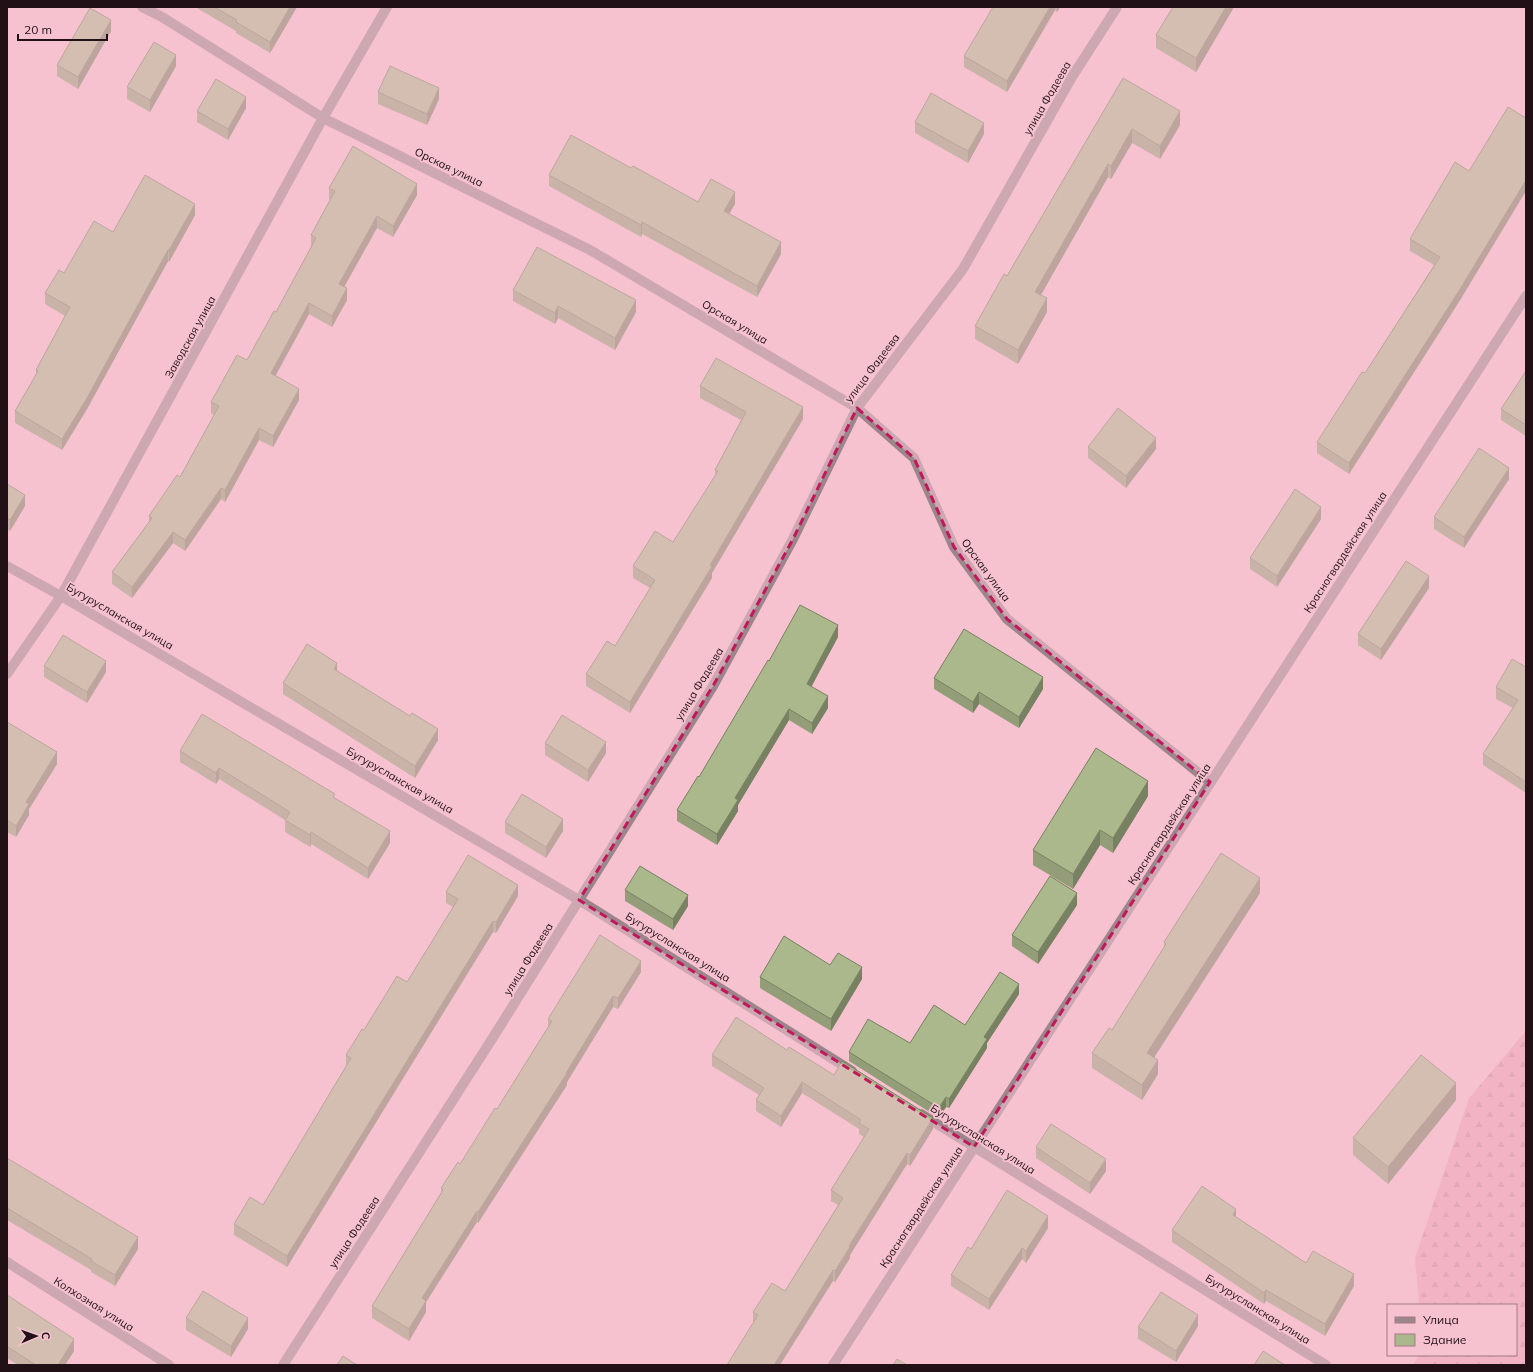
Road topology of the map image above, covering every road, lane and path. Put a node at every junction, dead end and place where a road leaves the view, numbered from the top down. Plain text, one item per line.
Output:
1 (142, 7) edge
2 (387, 7) edge
3 (1117, 7) edge
4 (323, 118) junction
5 (1526, 296) edge
6 (857, 408) junction
7 (7, 566) edge
8 (61, 596) junction
9 (7, 674) edge
10 (1210, 782) junction
11 (579, 900) junction
12 (860, 1076) edge
13 (914, 1110) edge
14 (974, 1148) junction
15 (7, 1262) edge
16 (169, 1365) edge
17 (283, 1365) edge
18 (833, 1365) edge
19 (1326, 1365) edge

1 - 4 street, Орская улица
2 - 4 street, Заводская улица
3 - 6 street, улица Фадеева
4 - 6 street, Орская улица
4 - 8 street, Заводская улица
5 - 10 street, Красногвардейская улица
6 - 10 street, Орская улица
6 - 11 street, улица Фадеева
7 - 8 street, Бугурусланская улица
8 - 9 street, Заводская улица
8 - 11 street, Бугурусланская улица
10 - 14 street, Красногвардейская улица
11 - 12 street, Бугурусланская улица
11 - 17 street, улица Фадеева
13 - 14 street, Бугурусланская улица
14 - 18 street, Красногвардейская улица
14 - 19 street, Бугурусланская улица
15 - 16 street, Колхозная улица

